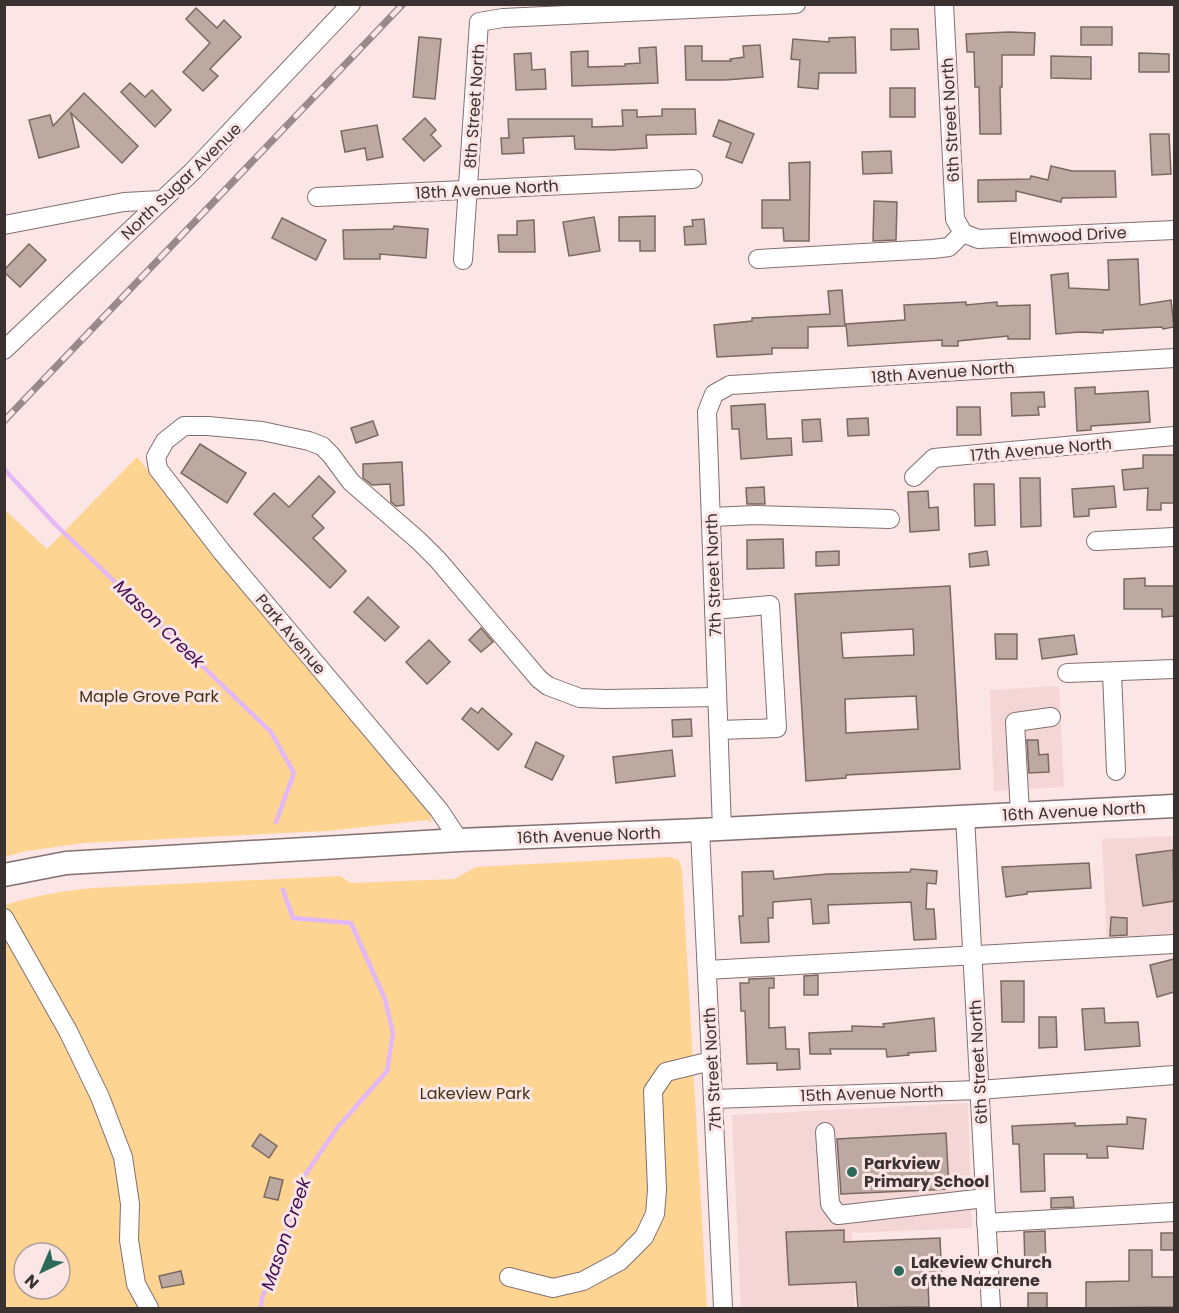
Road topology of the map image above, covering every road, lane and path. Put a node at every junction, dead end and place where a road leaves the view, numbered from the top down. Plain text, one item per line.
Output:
1 (351, 4) edge
2 (796, 4) edge
3 (945, 4) edge
4 (693, 179) dead end
5 (468, 190) junction
6 (317, 197) dead end
7 (162, 200) junction
8 (4, 225) edge
9 (1174, 230) edge
10 (963, 233) junction
11 (758, 259) dead end
12 (463, 260) dead end
13 (4, 350) edge
14 (1174, 358) edge
15 (714, 394) joint
16 (1174, 436) edge
17 (914, 477) dead end
18 (711, 517) junction
19 (890, 519) dead end
20 (1174, 537) edge
21 (1096, 541) dead end
22 (714, 610) junction
23 (1174, 669) edge
24 (1112, 672) junction
25 (1067, 674) dead end
26 (717, 698) junction
27 (1052, 717) dead end
28 (718, 730) junction
29 (1116, 771) dead end
30 (1174, 806) edge
31 (1020, 813) junction
32 (965, 816) junction
33 (711, 830) junction
34 (459, 840) junction
35 (4, 875) edge
36 (4, 918) edge
37 (1174, 944) edge
38 (972, 954) junction
39 (707, 970) junction
40 (711, 1061) junction
41 (1174, 1075) edge
42 (980, 1090) junction
43 (713, 1099) junction
44 (825, 1132) dead end
45 (985, 1198) junction
46 (1174, 1212) edge
47 (986, 1223) junction
48 (509, 1277) dead end
49 (149, 1308) edge
50 (723, 1308) edge
51 (991, 1308) edge

1 - 7 street, North Sugar Avenue
2 - 5 street, 8th Street North
3 - 10 street, 6th Street North
4 - 5 street, 18th Avenue North
5 - 6 street, 18th Avenue North
5 - 12 street, 8th Street North
7 - 8 street
7 - 13 street, North Sugar Avenue
9 - 10 street, Elmwood Drive
10 - 11 street
14 - 15 street, 18th Avenue North
15 - 18 street, 7th Street North
16 - 17 street, 17th Avenue North
18 - 19 street
18 - 22 street, 7th Street North
20 - 21 street
22 - 26 street, 7th Street North
22 - 28 street
23 - 24 street
24 - 25 street
24 - 29 street
26 - 28 street, 7th Street North
26 - 34 street, Park Avenue
27 - 31 street
28 - 33 street, 7th Street North
30 - 31 main road, 16th Avenue North
31 - 32 main road, 16th Avenue North
32 - 33 main road, 16th Avenue North
32 - 38 street, 6th Street North
33 - 34 main road, 16th Avenue North
33 - 39 street, 7th Street North
34 - 35 main road, 16th Avenue North
36 - 49 street
37 - 38 street
38 - 39 street
38 - 42 street, 6th Street North
39 - 40 street, 7th Street North
40 - 43 street, 7th Street North
40 - 48 street
41 - 42 street, 15th Avenue North
42 - 43 street, 15th Avenue North
42 - 45 street, 6th Street North
43 - 50 street, 7th Street North
44 - 45 street
45 - 47 street, 6th Street North
46 - 47 street
47 - 51 street, 6th Street North

